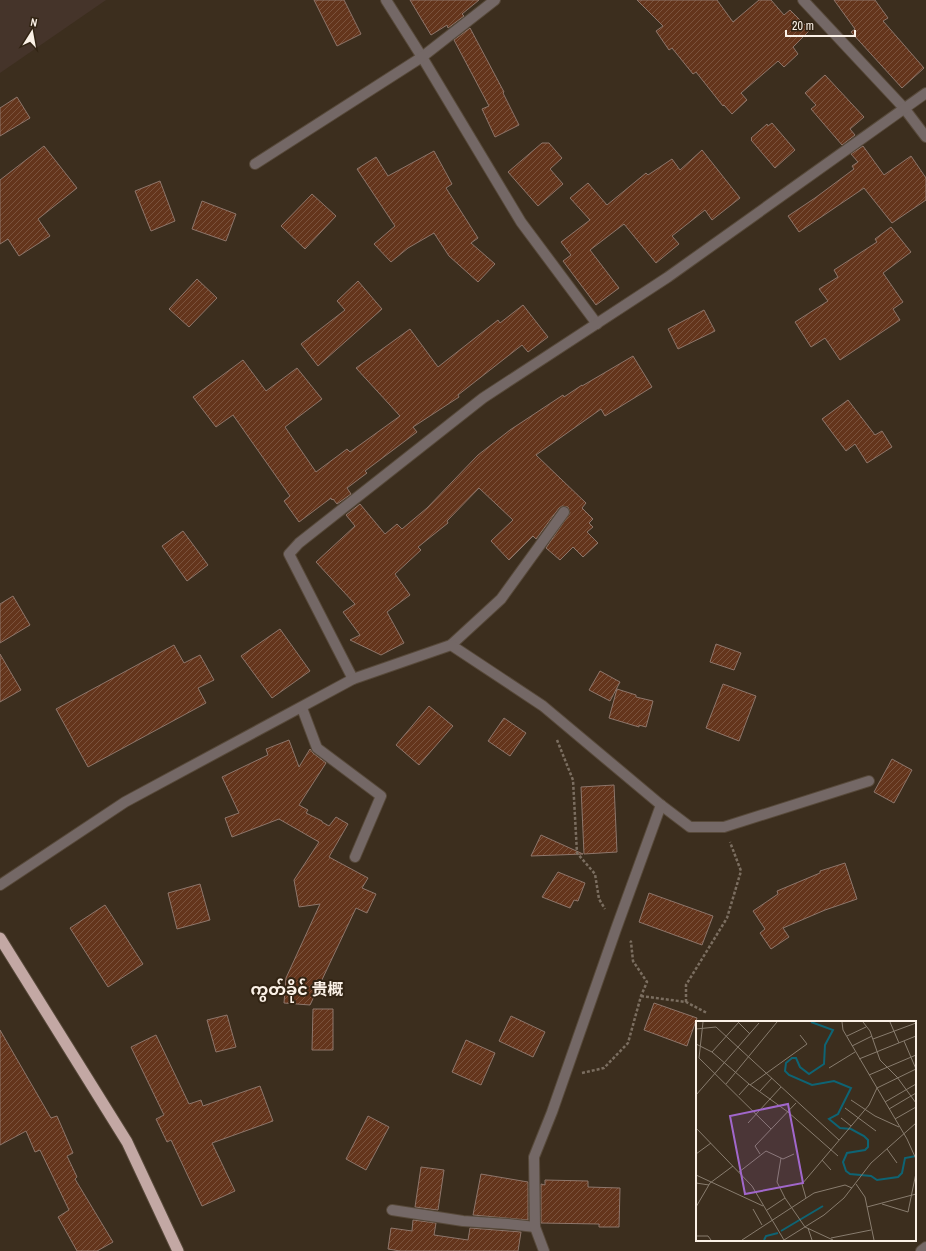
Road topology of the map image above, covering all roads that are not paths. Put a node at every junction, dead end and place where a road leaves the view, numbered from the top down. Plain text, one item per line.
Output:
1 (386, 0) edge
2 (495, 0) edge
3 (803, 0) edge
4 (422, 57) junction
5 (926, 93) edge
6 (904, 108) junction
7 (926, 137) edge
8 (255, 164) dead end
9 (597, 324) junction
10 (564, 512) dead end
11 (451, 645) junction
12 (353, 680) junction
13 (302, 708) junction
14 (869, 781) dead end
15 (661, 806) junction
16 (356, 857) dead end
17 (0, 885) edge
18 (0, 938) edge
19 (392, 1210) dead end
20 (535, 1228) junction
21 (926, 1247) edge
22 (178, 1251) edge
23 (544, 1251) edge
24 (921, 1251) edge

1 - 4 street
2 - 4 street
3 - 6 street
4 - 8 street
4 - 9 street
5 - 6 street
6 - 7 street
6 - 9 street
9 - 12 street
10 - 11 street
11 - 12 street
11 - 15 street
12 - 13 street
13 - 16 street
13 - 17 street
14 - 15 street
15 - 20 street
18 - 22 highway
19 - 20 street
20 - 23 street
21 - 24 street

